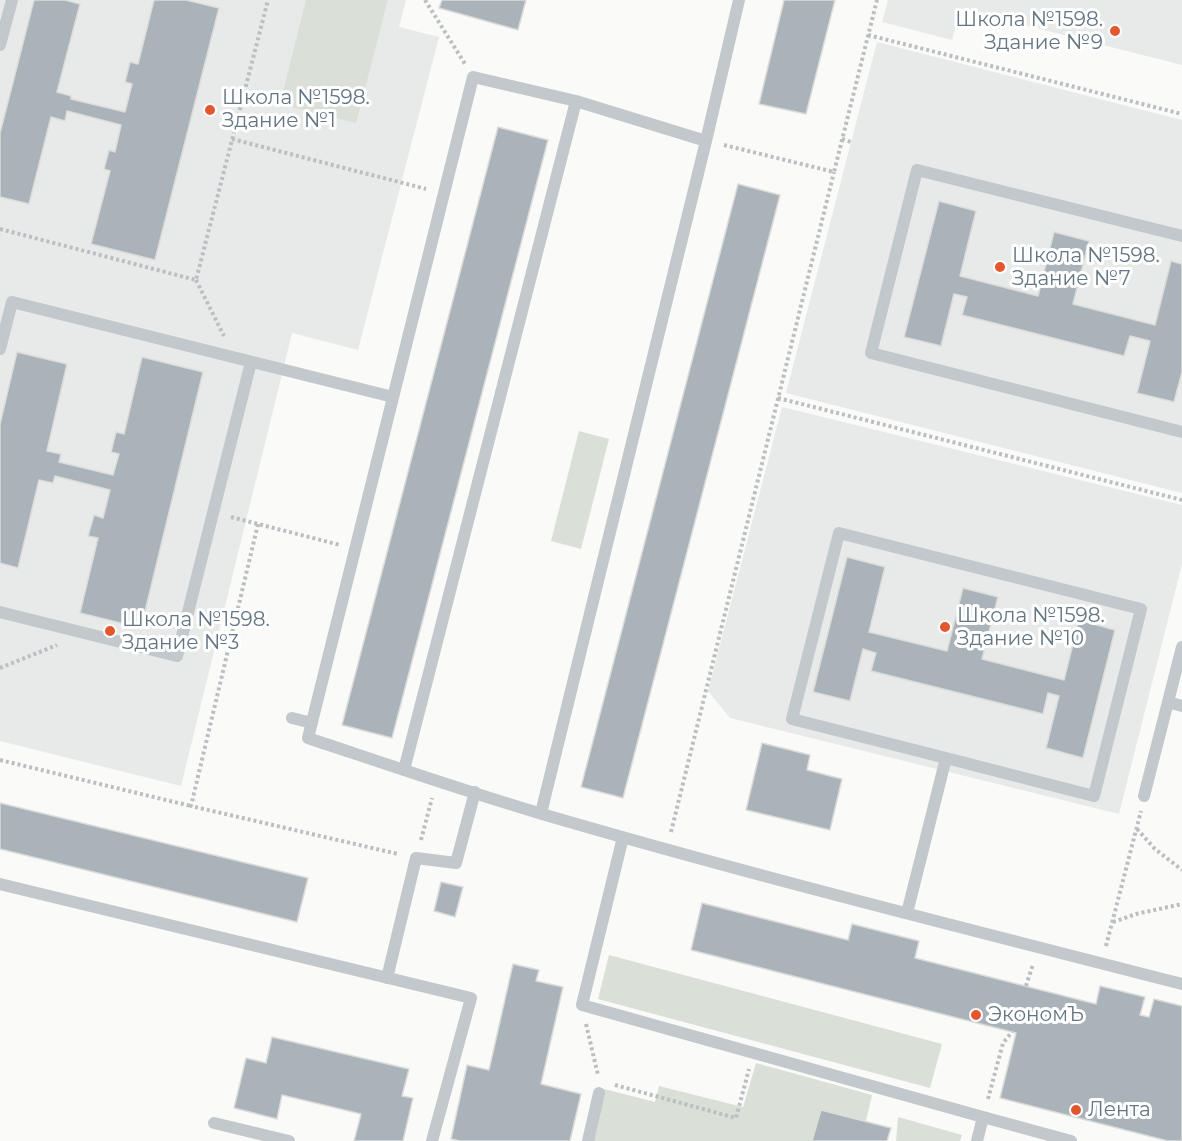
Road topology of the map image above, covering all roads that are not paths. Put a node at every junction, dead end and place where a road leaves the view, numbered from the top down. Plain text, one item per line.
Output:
1 (12, 0) edge
2 (739, 0) edge
3 (0, 45) edge
4 (576, 101) junction
5 (706, 141) junction
6 (1182, 237) edge
7 (0, 349) edge
8 (251, 362) junction
9 (393, 397) junction
10 (1182, 432) edge
11 (0, 612) edge
12 (1182, 648) edge
13 (1168, 702) junction
14 (1182, 706) edge
15 (292, 718) dead end
16 (312, 723) junction
17 (946, 758) junction
18 (404, 770) junction
19 (474, 792) junction
20 (1144, 796) road end
21 (540, 813) junction
22 (623, 837) junction
23 (0, 884) edge
24 (907, 913) junction
25 (387, 978) junction
26 (1182, 984) edge
27 (599, 1087) road end
28 (983, 1117) junction
29 (214, 1123) dead end
30 (289, 1141) edge
31 (432, 1141) edge
32 (588, 1141) edge
33 (977, 1141) edge
34 (1071, 1141) edge

1 - 3 lane
2 - 5 lane
4 - 5 lane
4 - 9 lane
4 - 18 lane
5 - 21 lane
6 - 10 lane
7 - 8 lane
8 - 9 lane
8 - 11 lane
9 - 16 lane
12 - 13 lane
13 - 14 lane
13 - 20 lane
15 - 16 lane
16 - 18 lane
17 - 17 lane
17 - 24 lane
18 - 19 lane
19 - 21 lane
19 - 25 lane
21 - 22 lane
22 - 24 lane
22 - 28 lane
23 - 25 lane
24 - 26 lane
25 - 31 lane
27 - 32 lane
28 - 33 lane
28 - 34 lane
29 - 30 lane

